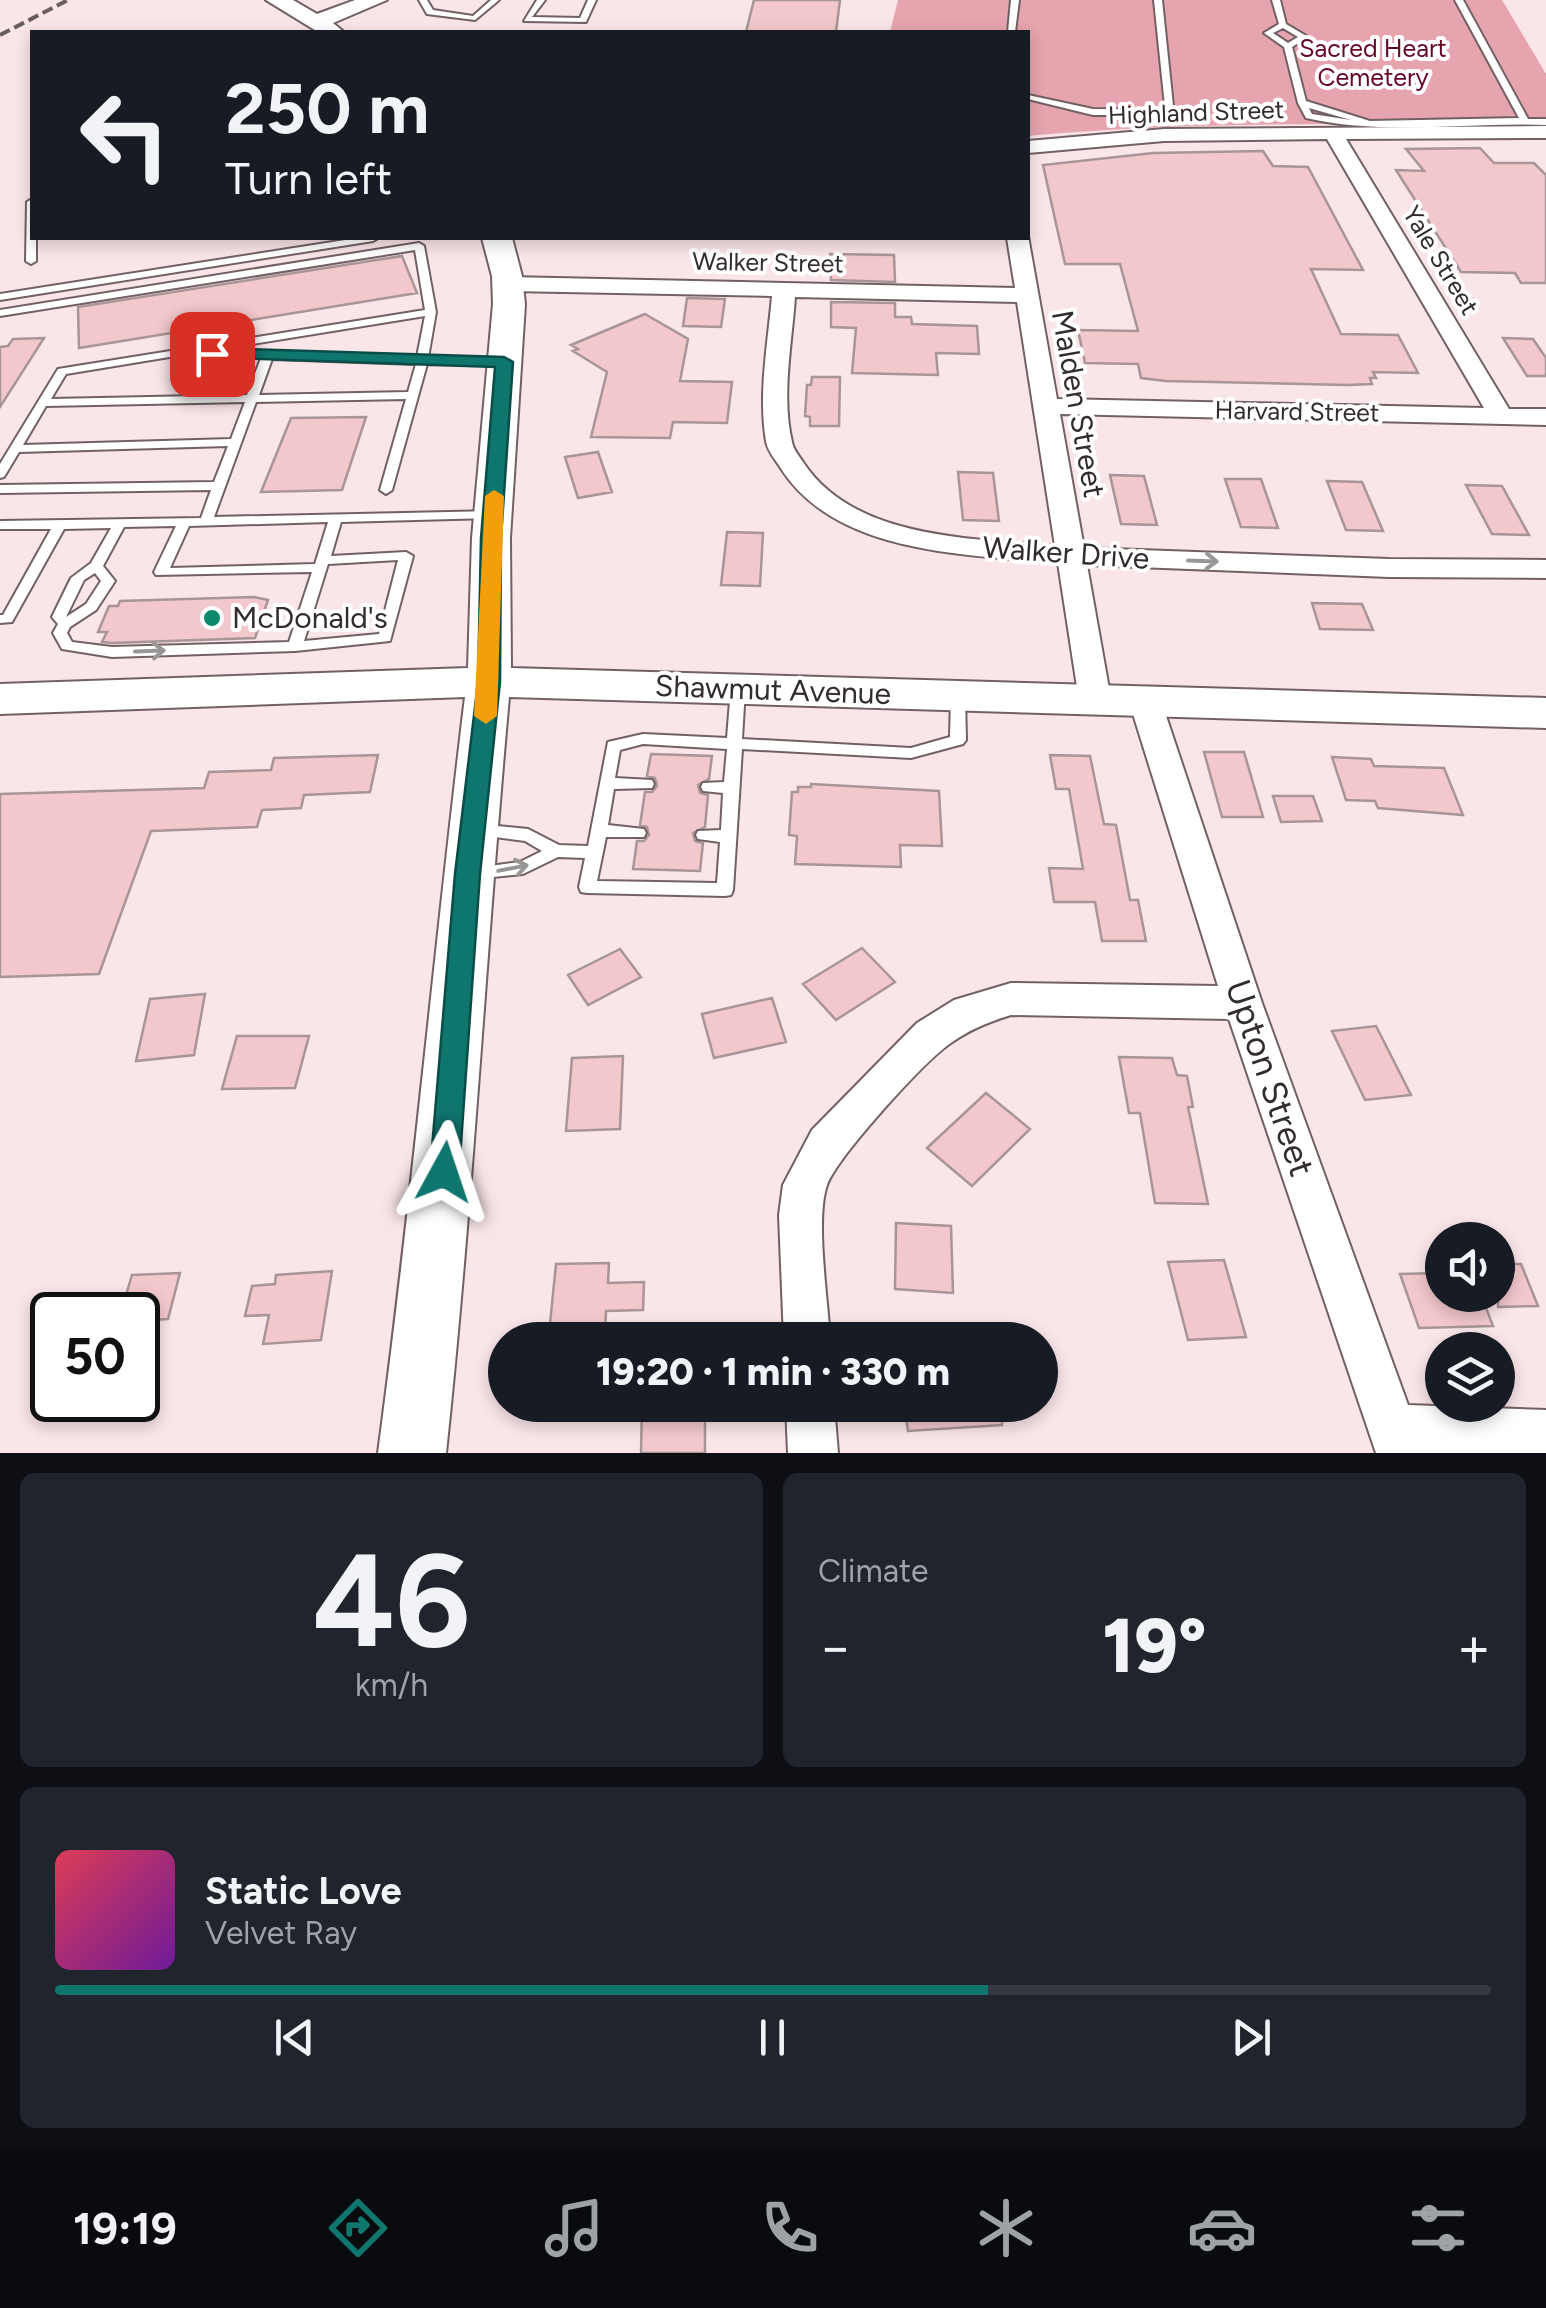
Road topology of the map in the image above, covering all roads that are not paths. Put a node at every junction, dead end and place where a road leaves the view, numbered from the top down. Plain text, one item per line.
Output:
1 (277, 0) edge
2 (376, 0) edge
3 (424, 0) edge
4 (495, 0) edge
5 (541, 0) edge
6 (592, 0) edge
7 (1015, 0) edge
8 (1158, 0) edge
9 (1276, 0) edge
10 (1459, 0) edge
11 (1283, 25) junction
12 (325, 27) edge
13 (1012, 30) edge
14 (1288, 46) junction
15 (1030, 97) edge
16 (1524, 119) junction
17 (1546, 122) edge
18 (1546, 132) edge
19 (1333, 133) junction
20 (1030, 147) edge
21 (32, 240) edge
22 (361, 240) edge
23 (498, 240) edge
24 (1018, 240) edge
25 (32, 261) dead end
26 (508, 284) junction
27 (784, 290) junction
28 (1026, 295) junction
29 (0, 298) edge
30 (431, 312) junction
31 (0, 313) edge
32 (184, 351) junction
33 (267, 358) junction
34 (422, 361) junction
35 (504, 362) junction
36 (412, 395) junction
37 (252, 396) junction
38 (43, 403) junction
39 (1048, 406) junction
40 (1501, 416) junction
41 (1546, 417) edge
42 (235, 442) junction
43 (15, 449) junction
44 (0, 474) edge
45 (218, 486) junction
46 (0, 489) edge
47 (386, 490) dead end
48 (493, 514) junction
49 (336, 518) junction
50 (206, 521) junction
51 (184, 523) junction
52 (119, 524) junction
53 (0, 525) edge
54 (60, 525) junction
55 (1070, 556) junction
56 (321, 564) junction
57 (96, 566) junction
58 (1546, 570) edge
59 (0, 619) edge
60 (65, 624) junction
61 (294, 646) junction
62 (489, 682) junction
63 (738, 689) junction
64 (958, 696) junction
65 (0, 699) edge
66 (1094, 700) junction
67 (1145, 702) junction
68 (1546, 713) edge
69 (734, 744) junction
70 (606, 783) junction
71 (646, 784) dead end
72 (708, 787) dead end
73 (731, 788) junction
74 (597, 831) junction
75 (638, 833) dead end
76 (704, 835) dead end
77 (728, 836) junction
78 (556, 850) junction
79 (470, 852) junction
80 (595, 852) junction
81 (1243, 1003) junction
82 (805, 1322) edge
83 (811, 1422) edge
84 (1546, 1434) edge
85 (1397, 1441) edge
86 (412, 1453) edge
87 (813, 1453) edge

1 - 12 main road
2 - 12 main road
3 - 4 lane
5 - 6 lane
7 - 13 lane
8 - 15 lane
9 - 11 lane
10 - 16 lane
11 - 14 lane
11 - 14 lane
14 - 16 lane
16 - 17 lane
18 - 19 street, Highland Street
19 - 20 street, Highland Street
19 - 40 street, Yale Street
21 - 25 lane
22 - 29 lane
23 - 26 main road
24 - 28 street, Malden Street
26 - 27 street, Walker Street
26 - 35 main road
27 - 28 street, Walker Street
27 - 55 street, Walker Drive
28 - 39 street, Malden Street
30 - 31 lane
30 - 32 lane
30 - 34 lane
32 - 33 lane
32 - 38 lane
33 - 34 lane
33 - 37 lane
34 - 35 lane
34 - 36 lane
35 - 48 main road
36 - 37 lane
36 - 47 lane
37 - 38 lane
37 - 42 lane
38 - 43 lane
39 - 40 street, Harvard Street
39 - 55 street, Malden Street
40 - 41 street, Harvard Street
42 - 43 lane
42 - 45 lane
43 - 44 lane
45 - 46 lane
45 - 50 lane
48 - 49 lane
48 - 62 main road
49 - 50 lane
49 - 56 lane
50 - 51 lane
51 - 52 lane
51 - 56 lane
52 - 54 lane
52 - 57 lane
53 - 54 lane
54 - 59 lane
55 -> 58 street, Walker Drive
55 - 66 street, Malden Street
56 - 61 lane
56 - 61 lane
57 - 60 lane
57 - 60 lane
60 -> 61 lane
62 - 63 main road, Shawmut Avenue
62 - 65 main road, Shawmut Avenue
62 - 79 main road
63 - 64 main road, Shawmut Avenue
63 - 69 lane
64 - 66 main road, Shawmut Avenue
64 - 69 lane
66 - 67 main road, Shawmut Avenue
67 - 68 main road, Shawmut Avenue
67 - 81 street, Upton Street
69 - 70 lane
69 - 73 lane
70 - 71 lane
70 - 74 lane
72 - 73 lane
73 - 77 lane
74 - 75 lane
74 - 80 lane
76 - 77 lane
77 - 80 lane
78 - 79 lane
79 -> 78 lane
78 - 80 lane
79 - 86 main road
81 - 82 street
81 - 85 street, Upton Street
83 - 87 street
84 - 85 street

